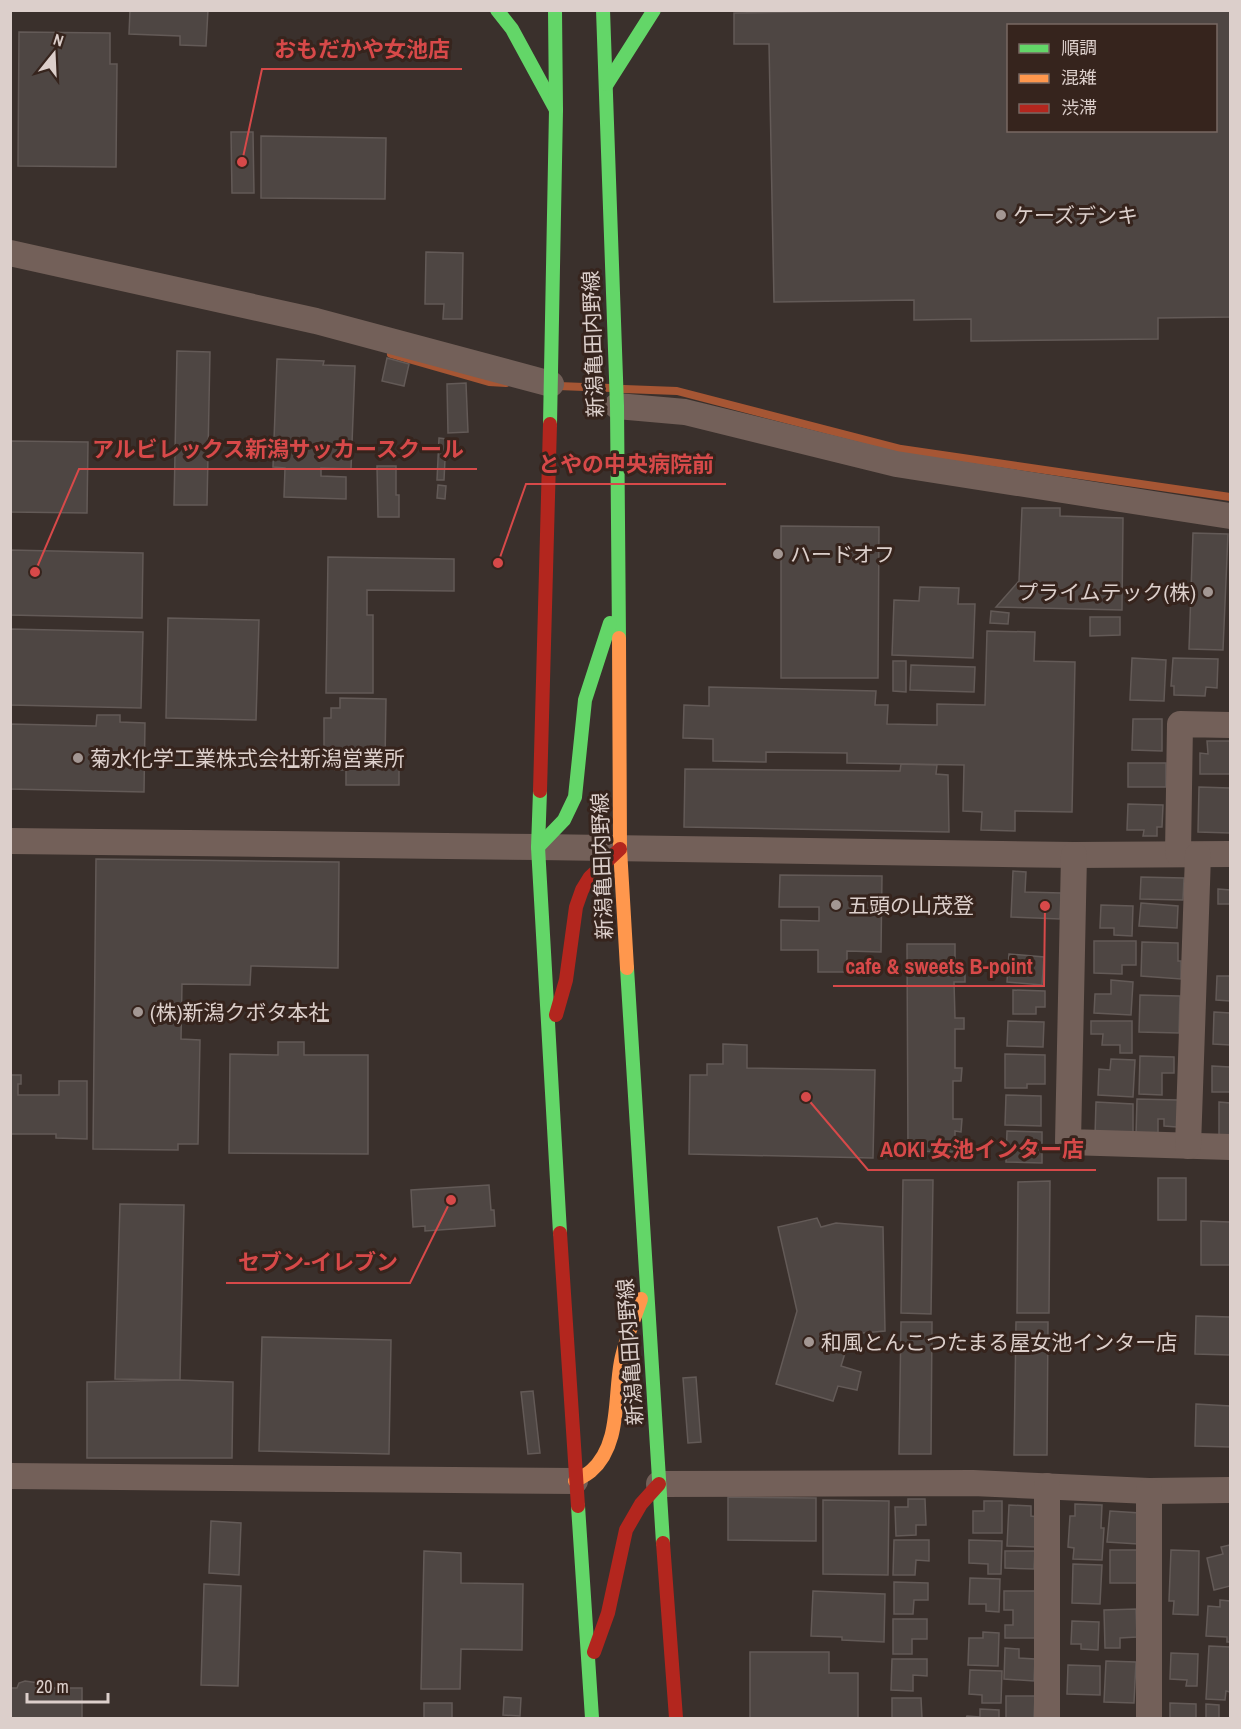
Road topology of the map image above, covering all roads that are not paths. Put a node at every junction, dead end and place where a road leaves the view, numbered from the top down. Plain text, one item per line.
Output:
1 (497, 10) edge
2 (555, 10) edge
3 (603, 10) edge
4 (654, 10) edge
5 (607, 84) junction
6 (556, 110) junction
7 (10, 253) edge
8 (551, 384) junction
9 (617, 406) junction
10 (1230, 516) edge
11 (618, 601) junction
12 (1230, 725) edge
13 (10, 842) edge
14 (538, 847) junction
15 (620, 849) junction
16 (1188, 854) junction
17 (1230, 854) edge
18 (1074, 855) junction
19 (548, 1041) junction
20 (1188, 1146) junction
21 (1230, 1147) edge
22 (647, 1283) junction
23 (10, 1476) edge
24 (575, 1481) junction
25 (659, 1484) junction
26 (1047, 1486) junction
27 (1230, 1490) edge
28 (1149, 1491) junction
29 (589, 1665) junction
30 (592, 1719) edge
31 (676, 1719) edge
32 (1047, 1719) edge
33 (1149, 1719) edge

1 - 6 main road
2 - 6 main road, 新潟亀田内野線
3 - 5 main road, 新潟亀田内野線
4 - 5 main road
5 - 9 main road, 新潟亀田内野線
6 - 8 main road, 新潟亀田内野線
7 - 8 street
8 - 14 main road, 新潟亀田内野線
9 - 10 street
9 - 11 main road, 新潟亀田内野線
11 - 14 main road
11 - 15 main road, 新潟亀田内野線
12 - 16 street
13 - 14 street
14 - 15 street
14 - 19 main road, 新潟亀田内野線
15 - 18 street
15 - 19 main road
15 - 22 main road, 新潟亀田内野線
16 - 17 street
16 - 18 street
16 - 20 street
18 - 20 street
19 - 24 main road, 新潟亀田内野線
20 - 21 street
22 - 24 main road
22 - 25 main road, 新潟亀田内野線
23 - 24 street
24 - 29 main road, 新潟亀田内野線
25 - 26 street
25 - 29 main road
25 - 31 main road, 新潟亀田内野線
26 - 28 street
26 - 32 street
27 - 28 street
28 - 33 street
29 - 30 main road, 新潟亀田内野線

